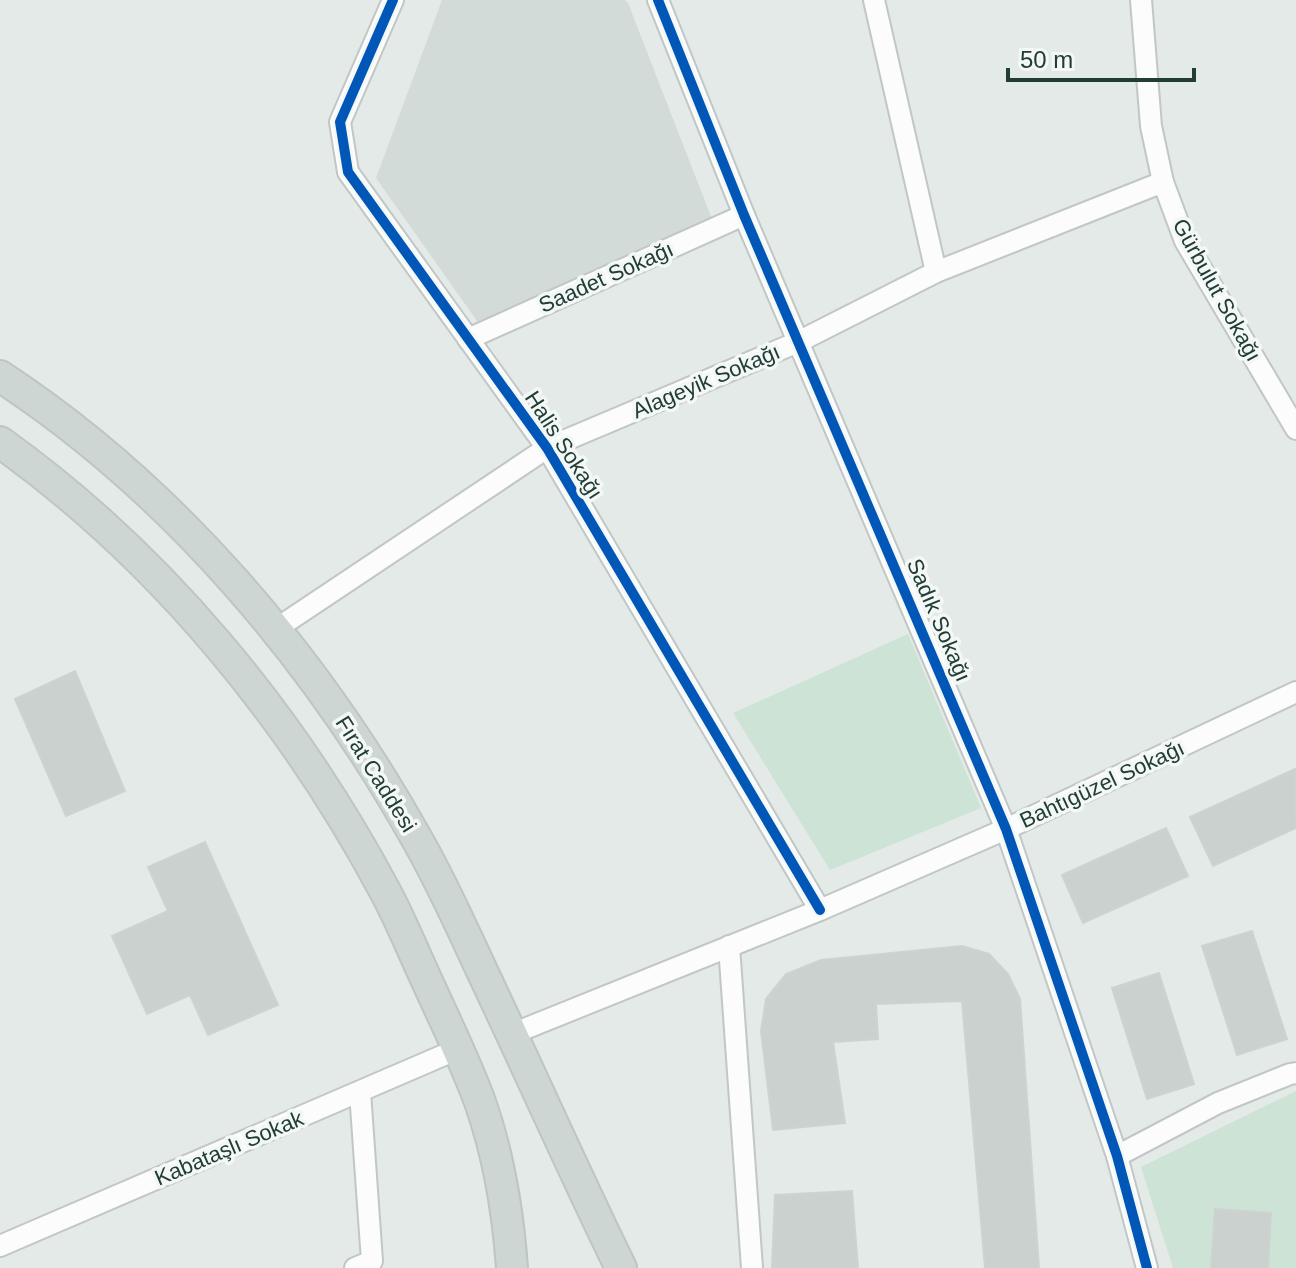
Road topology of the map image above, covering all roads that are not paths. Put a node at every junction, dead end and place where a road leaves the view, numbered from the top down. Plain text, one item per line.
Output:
1 (393, 0) edge
2 (658, 0) edge
3 (874, 0) edge
4 (1141, 0) edge
5 (1163, 182) junction
6 (744, 215) junction
7 (936, 272) junction
8 (468, 339) junction
9 (798, 342) junction
10 (0, 376) edge
11 (1296, 429) edge
12 (0, 442) edge
13 (547, 448) junction
14 (276, 629) junction
15 (1296, 692) edge
16 (1006, 829) junction
17 (820, 910) junction
18 (729, 946) junction
19 (512, 1034) junction
20 (458, 1049) junction
21 (1296, 1073) edge
22 (360, 1092) junction
23 (1117, 1156) junction
24 (0, 1246) edge
25 (619, 1265) edge
26 (366, 1266) edge
27 (512, 1268) edge
28 (752, 1268) edge
29 (1147, 1268) edge

1 - 8 street, Halis Sokağı
2 - 6 street, Sadık Sokağı
3 - 7 street
4 - 5 street, Gürbulut Sokağı
5 - 7 street, Alageyik Sokağı
5 - 11 street, Gürbulut Sokağı
6 - 8 street, Saadet Sokağı
6 - 9 street, Sadık Sokağı
7 - 9 street, Alageyik Sokağı
8 - 13 street, Halis Sokağı
9 - 13 street, Alageyik Sokağı
9 - 16 street, Sadık Sokağı
10 - 14 main road, Fırat Caddesi
12 - 20 main road
13 - 14 street, Alageyik Sokağı
13 - 17 street, Halis Sokağı
14 - 19 main road, Fırat Caddesi
15 - 16 street, Bahtıgüzel Sokağı
16 - 17 street, Bahtıgüzel Sokağı
16 - 23 street, Sadık Sokağı
17 - 18 street, Bahtıgüzel Sokağı
18 - 19 street, Bahtıgüzel Sokağı
18 - 28 street
19 - 25 main road, Fırat Caddesi
20 - 22 street, Kabataşlı Sokak
20 - 27 main road
21 - 23 street
22 - 24 street, Kabataşlı Sokak
22 - 26 street
23 - 29 street, Sadık Sokağı

